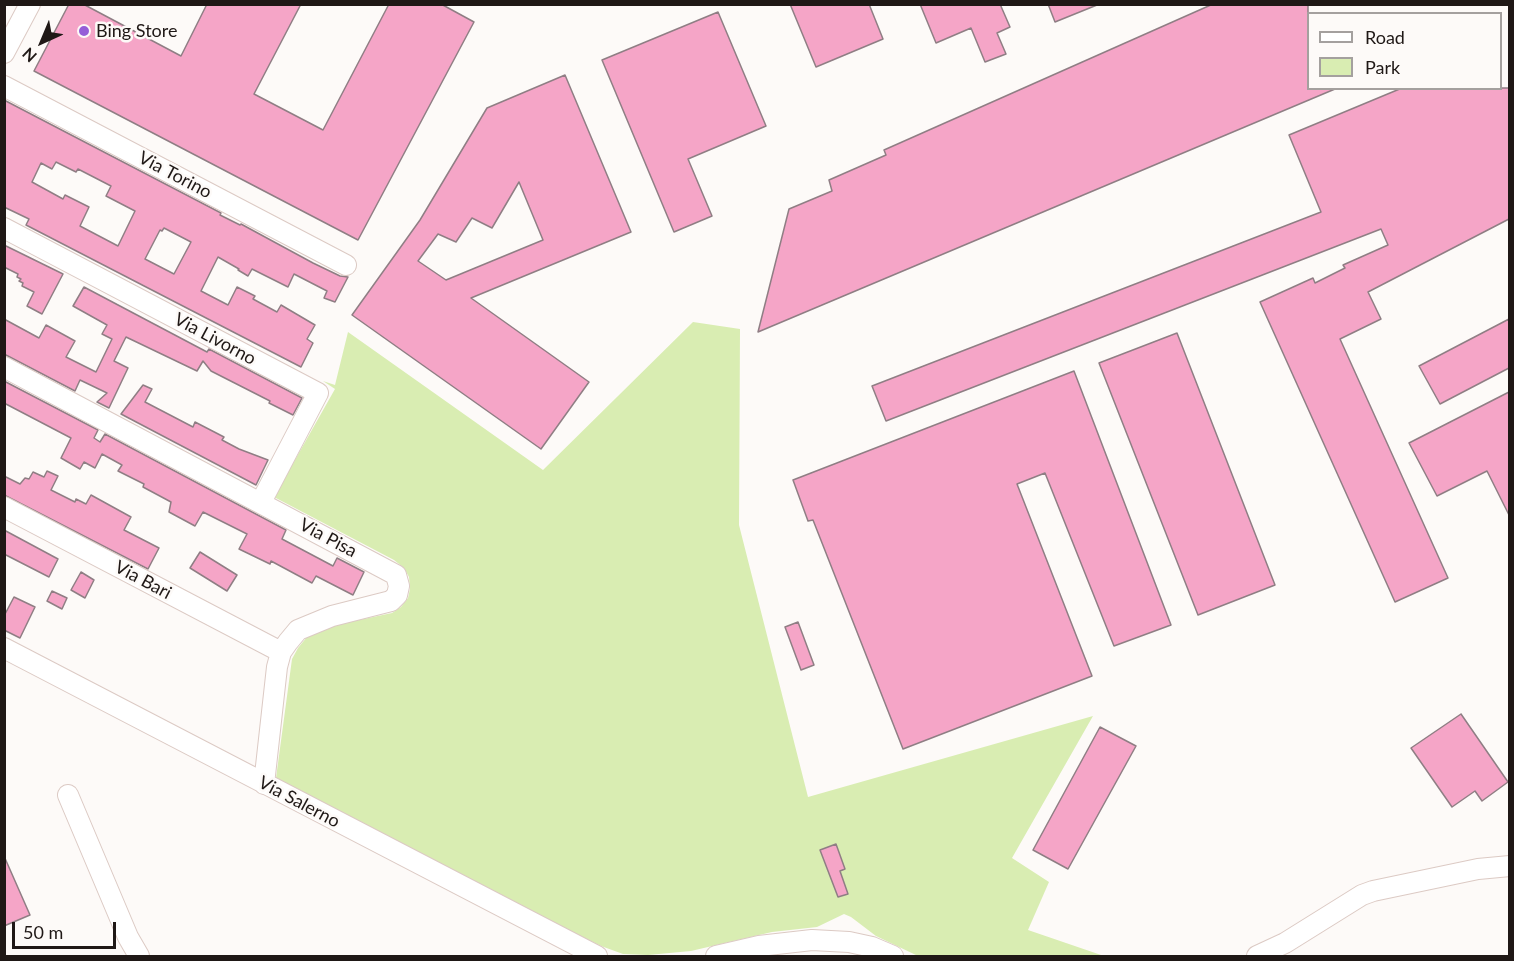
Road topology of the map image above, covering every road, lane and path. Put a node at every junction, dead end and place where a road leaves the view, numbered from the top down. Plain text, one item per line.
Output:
1 (30, 4) edge
2 (4, 53) edge
3 (4, 86) edge
4 (4, 228) edge
5 (346, 265) dead end
6 (4, 367) edge
7 (261, 502) junction
8 (4, 507) edge
9 (4, 648) edge
10 (281, 652) junction
11 (264, 784) junction
12 (68, 795) dead end
13 (1509, 866) edge
14 (595, 956) edge
15 (139, 957) edge
16 (716, 957) edge
17 (893, 957) edge
18 (1257, 957) edge

1 - 2 street
3 - 5 street, Via Torino
4 - 7 street, Via Livorno
6 - 7 street, Via Pisa
7 - 10 street, Via Pisa
8 - 10 street, Via Bari
9 - 11 street, Via Salerno
10 - 11 street, Via Pisa
11 - 14 street, Via Salerno
12 - 15 street
13 - 18 street
16 - 17 street

